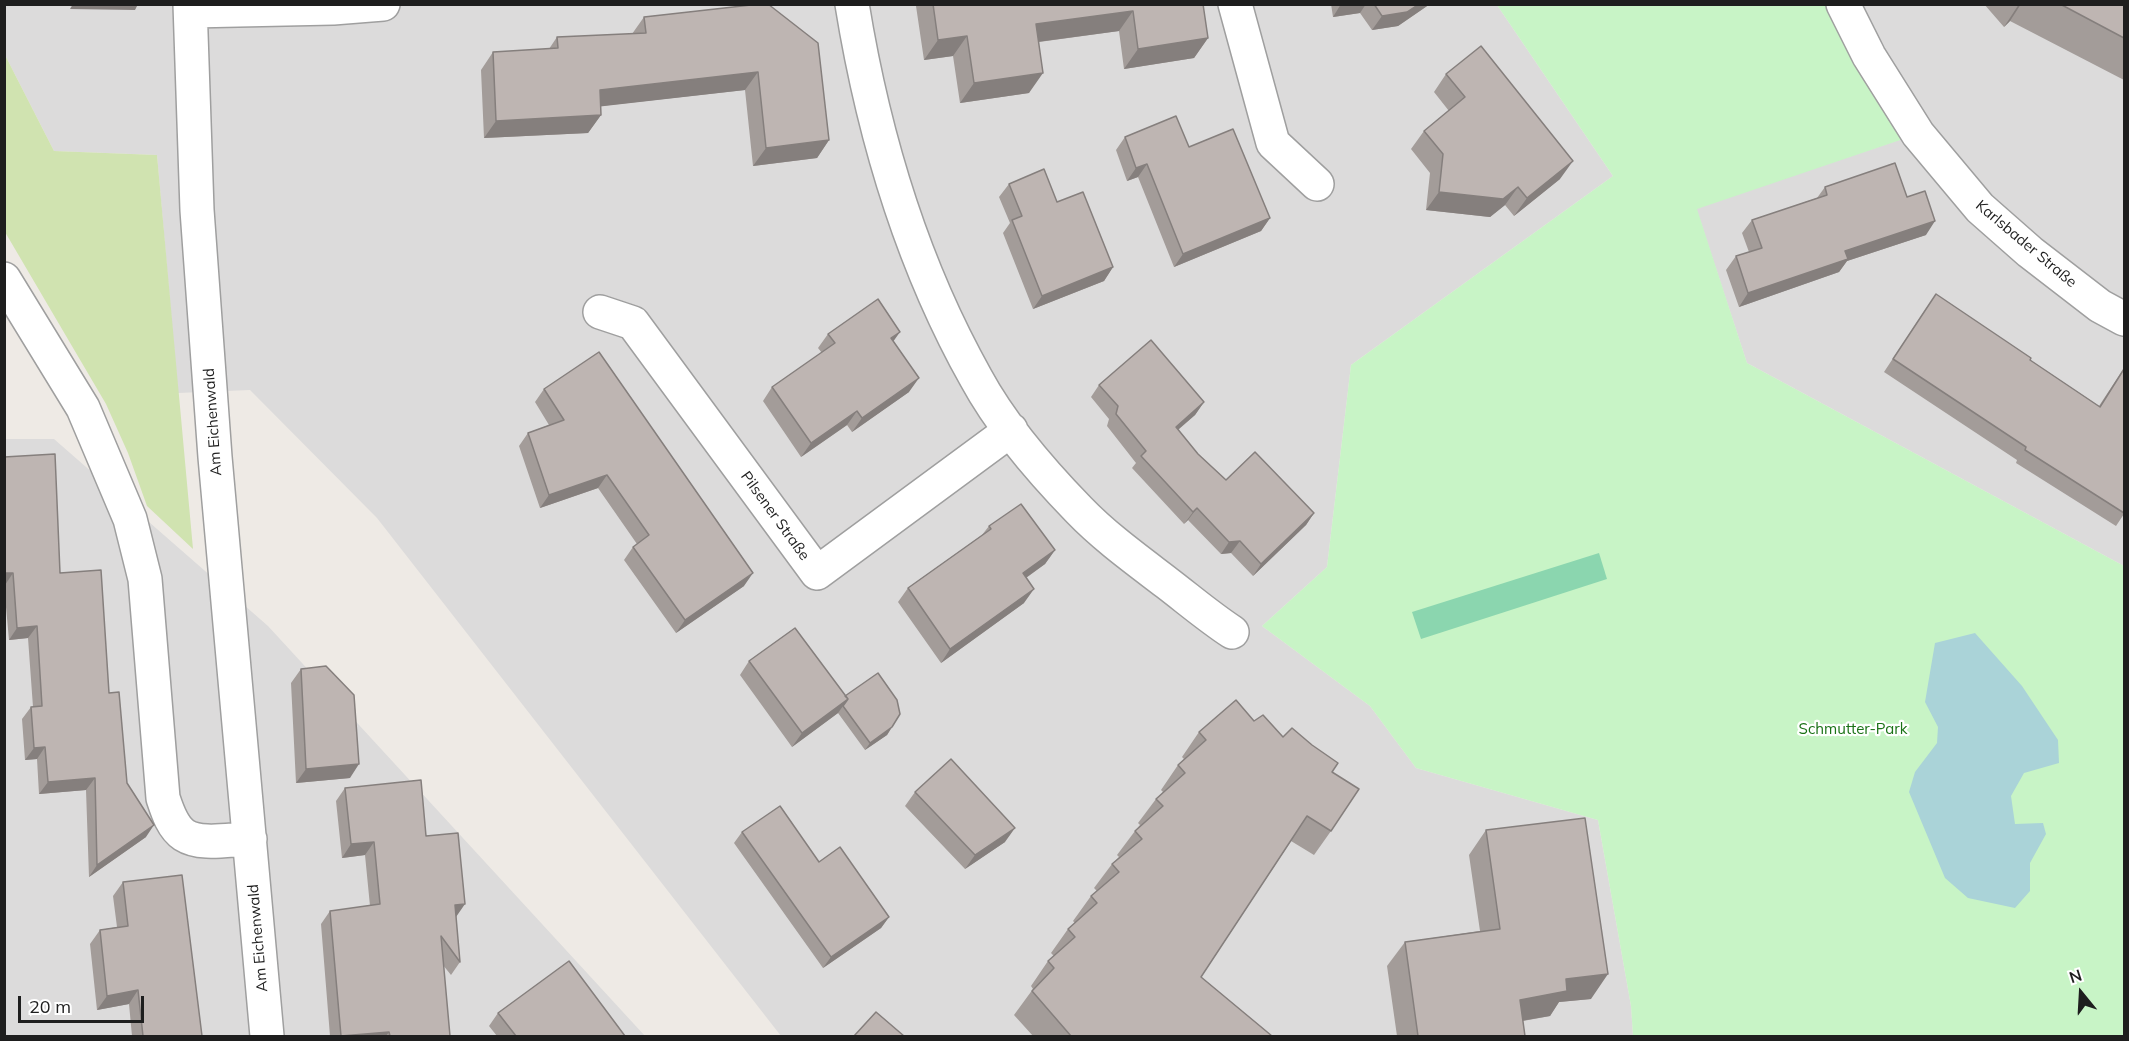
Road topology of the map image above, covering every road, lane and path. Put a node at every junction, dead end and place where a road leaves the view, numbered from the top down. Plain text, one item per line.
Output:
1 (383, 4) edge
2 (852, 4) edge
3 (1235, 4) edge
4 (1843, 4) edge
5 (190, 8) edge
6 (1317, 184) dead end
7 (4, 279) edge
8 (600, 312) dead end
9 (2124, 319) edge
10 (1011, 430) junction
11 (1232, 632) dead end
12 (250, 839) junction
13 (267, 1036) edge

1 - 5 street
2 - 10 street
3 - 6 street
4 - 9 street, Karlsbader Straße
5 - 12 street, Am Eichenwald
7 - 12 street
8 - 10 street, Pilsener Straße
10 - 11 street
12 - 13 street, Am Eichenwald

